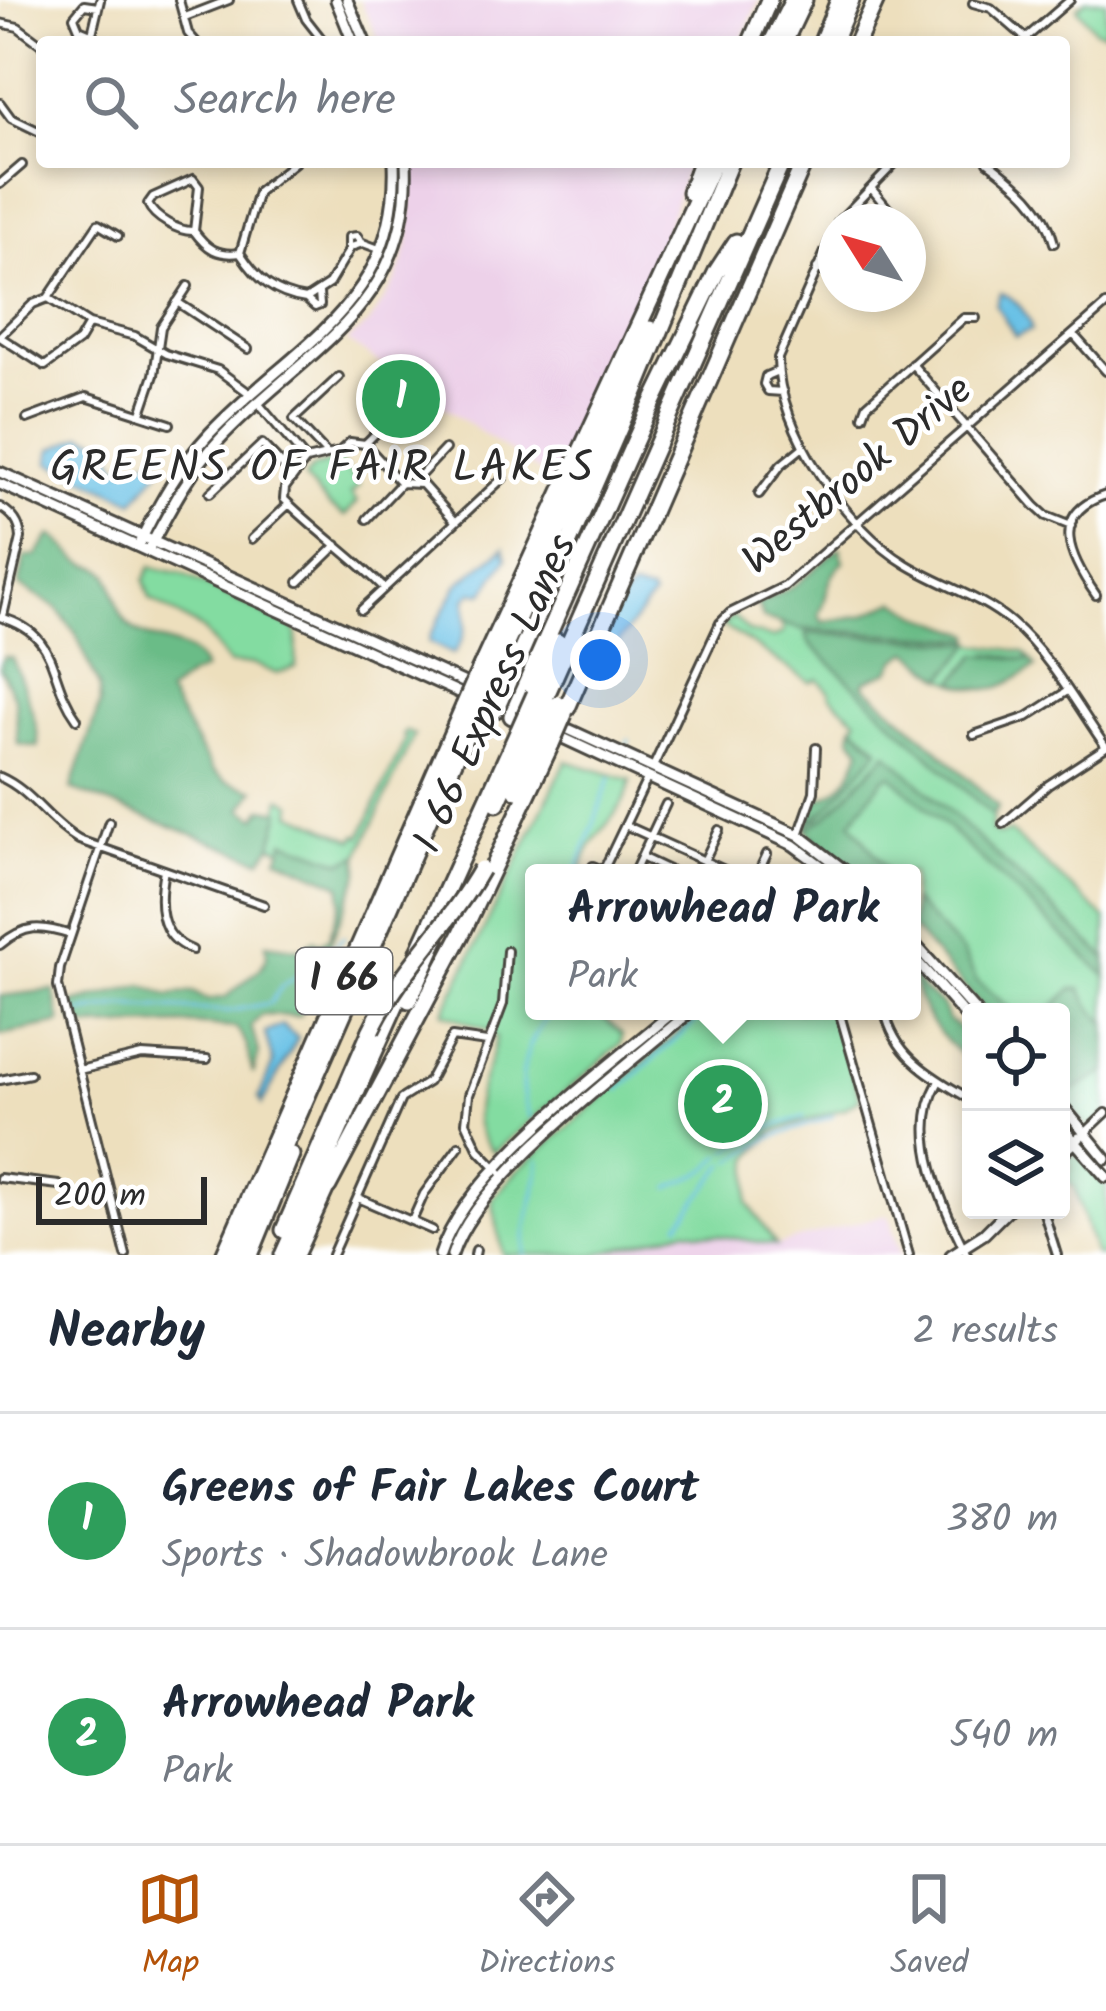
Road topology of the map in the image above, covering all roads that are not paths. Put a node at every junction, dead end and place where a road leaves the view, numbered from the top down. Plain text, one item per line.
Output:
1 (179, 0) edge
2 (229, 0) edge
3 (298, 0) edge
4 (336, 0) edge
5 (347, 0) edge
6 (769, 0) edge
7 (793, 0) edge
8 (805, 0) edge
9 (839, 0) edge
10 (851, 0) edge
11 (880, 0) edge
12 (1070, 0) edge
13 (973, 3) dead end
14 (99, 4) edge
15 (184, 17) junction
16 (0, 22) edge
17 (88, 36) edge
18 (91, 36) edge
19 (191, 36) edge
20 (319, 36) edge
21 (351, 36) edge
22 (362, 36) edge
23 (754, 36) edge
24 (775, 36) edge
25 (787, 36) edge
26 (824, 36) edge
27 (836, 36) edge
28 (861, 36) edge
29 (1023, 36) edge
30 (1032, 36) edge
31 (36, 40) edge
32 (0, 103) edge
33 (36, 130) edge
34 (22, 165) dead end
35 (288, 168) edge
36 (394, 168) edge
37 (406, 168) edge
38 (698, 168) edge
39 (711, 168) edge
40 (725, 168) edge
41 (726, 168) edge
42 (768, 168) edge
43 (779, 168) edge
44 (801, 168) edge
45 (890, 168) edge
46 (997, 168) edge
47 (0, 184) edge
48 (870, 187) junction
49 (855, 204) edge
50 (884, 204) edge
51 (194, 231) junction
52 (118, 236) dead end
53 (736, 242) junction
54 (1054, 243) dead end
55 (382, 250) junction
56 (240, 254) junction
57 (393, 255) junction
58 (817, 268) edge
59 (188, 286) dead end
60 (48, 298) junction
61 (177, 302) junction
62 (1106, 305) edge
63 (976, 318) dead end
64 (88, 324) junction
65 (1073, 334) junction
66 (0, 336) edge
67 (631, 346) junction
68 (157, 349) junction
69 (248, 349) dead end
70 (912, 364) junction
71 (778, 371) junction
72 (1106, 371) edge
73 (339, 377) dead end
74 (783, 392) junction
75 (254, 399) junction
76 (396, 412) dead end
77 (141, 413) junction
78 (863, 416) dead end
79 (27, 419) dead end
80 (170, 424) dead end
81 (968, 427) junction
82 (365, 444) junction
83 (446, 448) dead end
84 (803, 448) junction
85 (326, 454) junction
86 (306, 460) junction
87 (0, 472) edge
88 (293, 476) junction
89 (503, 478) dead end
90 (413, 482) junction
91 (401, 483) junction
92 (0, 484) edge
93 (210, 494) dead end
94 (759, 494) dead end
95 (1106, 495) edge
96 (289, 504) junction
97 (0, 507) edge
98 (367, 520) dead end
99 (456, 521) junction
100 (859, 521) junction
101 (1071, 526) junction
102 (252, 539) dead end
103 (145, 544) junction
104 (337, 545) junction
105 (299, 581) dead end
106 (384, 588) junction
107 (1096, 595) dead end
108 (361, 610) dead end
109 (1, 616) edge
110 (483, 679) junction
111 (1066, 692) junction
112 (551, 701) junction
113 (470, 709) junction
114 (77, 719) dead end
115 (521, 722) junction
116 (974, 735) dead end
117 (1106, 747) edge
118 (816, 748) dead end
119 (650, 773) junction
120 (0, 777) edge
121 (666, 804) dead end
122 (109, 822) dead end
123 (1004, 824) dead end
124 (626, 825) junction
125 (719, 830) dead end
126 (651, 835) junction
127 (799, 835) junction
128 (100, 848) junction
129 (767, 854) dead end
130 (641, 856) junction
131 (704, 861) junction
132 (609, 864) edge
133 (637, 864) edge
134 (657, 864) edge
135 (710, 864) edge
136 (762, 864) edge
137 (819, 864) edge
138 (836, 864) edge
139 (164, 870) junction
140 (264, 905) dead end
141 (71, 935) junction
142 (0, 945) edge
143 (192, 950) dead end
144 (921, 951) edge
145 (507, 952) dead end
146 (921, 966) edge
147 (968, 1003) edge
148 (347, 1006) junction
149 (962, 1012) edge
150 (667, 1020) edge
151 (842, 1020) edge
152 (888, 1020) edge
153 (487, 1042) junction
154 (207, 1059) dead end
155 (79, 1070) junction
156 (30, 1074) dead end
157 (0, 1080) edge
158 (938, 1083) junction
159 (962, 1095) edge
160 (1067, 1111) edge
161 (1106, 1113) edge
162 (1086, 1132) junction
163 (1070, 1136) edge
164 (1075, 1142) junction
165 (459, 1146) dead end
166 (1070, 1147) edge
167 (1106, 1159) edge
168 (500, 1172) junction
169 (1106, 1177) edge
170 (0, 1178) edge
171 (59, 1185) dead end
172 (357, 1197) junction
173 (316, 1210) junction
174 (999, 1219) edge
175 (1046, 1219) edge
176 (412, 1221) junction
177 (432, 1230) dead end
178 (965, 1252) edge
179 (126, 1255) edge
180 (224, 1255) edge
181 (237, 1255) edge
182 (250, 1255) edge
183 (273, 1255) edge
184 (283, 1255) edge
185 (296, 1255) edge
186 (332, 1255) edge
187 (440, 1255) edge
188 (452, 1255) edge
189 (909, 1255) edge
190 (951, 1255) edge
191 (1057, 1255) edge

1 - 15 street
2 - 15 street
3 - 20 street
4 - 21 main road
5 - 22 main road
6 - 23 highway
7 - 24 highway
8 - 25 highway
9 - 26 highway
10 - 27 highway
11 - 28 highway
12 - 30 street
13 - 29 street
14 - 17 street
14 - 18 street
15 - 19 street
16 - 31 street
32 - 33 street
34 - 47 street
35 - 56 street
36 - 55 main road
37 - 57 main road
38 - 67 highway
39 - 67 highway
40 - 110 highway, I 66 Express Lanes
41 - 115 highway
42 - 53 highway, I 66 Express Lanes
43 - 112 highway, I 66
44 - 112 highway
45 - 48 street
46 - 54 street
48 - 49 street
48 - 50 street
51 - 51 street
51 - 56 street
52 - 60 street
53 - 112 highway, I 66 Express Lanes
53 - 115 highway
55 - 56 street
55 - 57 street
55 - 75 main road
57 - 75 main road
58 - 71 street
59 - 61 street
60 - 64 street
60 - 66 street
61 - 68 street
61 - 69 street
62 - 65 street, Westbrook Drive
63 - 70 street
64 - 66 street
64 - 68 street
65 - 72 street
65 - 81 street, Westbrook Drive
67 - 110 highway
68 - 75 street
68 - 77 street
70 - 78 street
70 - 81 street
71 - 74 street
71 - 74 street
73 - 85 street
74 - 84 street
75 - 86 street
75 - 103 main road
76 - 82 street
77 - 79 street
77 - 80 street
81 - 100 street, Westbrook Drive
81 - 101 street
82 - 85 street
82 - 91 street
83 - 90 street
84 - 94 street
84 - 100 street
85 - 86 street
86 - 88 street
87 - 103 main road
88 - 93 street
88 - 96 street
89 - 99 street
90 - 91 street
90 - 99 street
91 - 98 street
92 - 103 main road
95 - 101 street
96 - 102 street
96 - 104 street
97 - 109 street
99 - 106 street
100 - 111 street
100 - 119 street, Westbrook Drive
101 - 107 street
103 - 115 main road
104 - 105 street
104 - 106 street
106 - 108 street
109 - 114 street
110 - 113 highway, I 66 Express Lanes, bridge
111 - 116 street
111 - 117 street
112 - 115 highway, I 66, bridge
112 - 115 highway, bridge
113 - 148 highway, I 66 Express Lanes
113 - 180 highway, I 66
115 - 119 main road
115 - 173 highway, I 66
115 - 173 highway
115 - 183 highway, bridge
115 - 184 highway, I 66 Express Lanes
117 - 123 street
118 - 127 street
119 - 124 street, Westbrook Drive
119 - 127 main road
119 - 137 main road
120 - 128 street
121 - 126 street
122 - 128 street
124 - 126 street
124 - 132 street, Westbrook Drive
125 - 131 street
126 - 130 street
126 - 131 street
127 - 138 main road
128 - 139 street
128 - 141 street
129 - 136 street
130 - 133 street
130 - 134 street
131 - 135 street
139 - 140 street
139 - 143 street
141 - 142 street
141 - 155 street
144 - 147 main road
145 - 153 street
146 - 149 main road
148 - 181 highway, I 66 Express Lanes
148 - 182 highway
150 - 168 main road
151 - 189 street
152 - 158 street
153 - 168 street
153 - 172 street
154 - 155 street
155 - 179 street
156 - 157 street
158 - 159 street
158 - 178 street
160 - 162 main road
161 - 162 street
162 - 164 main road
162 - 167 main road
163 - 164 main road
164 - 166 main road
164 - 169 main road
165 - 176 street
168 - 187 main road
168 - 188 main road
170 - 171 street
172 - 176 street
172 - 186 street
173 - 185 highway, I 66
174 - 178 main road
175 - 191 street
176 - 177 street
178 - 190 main road

